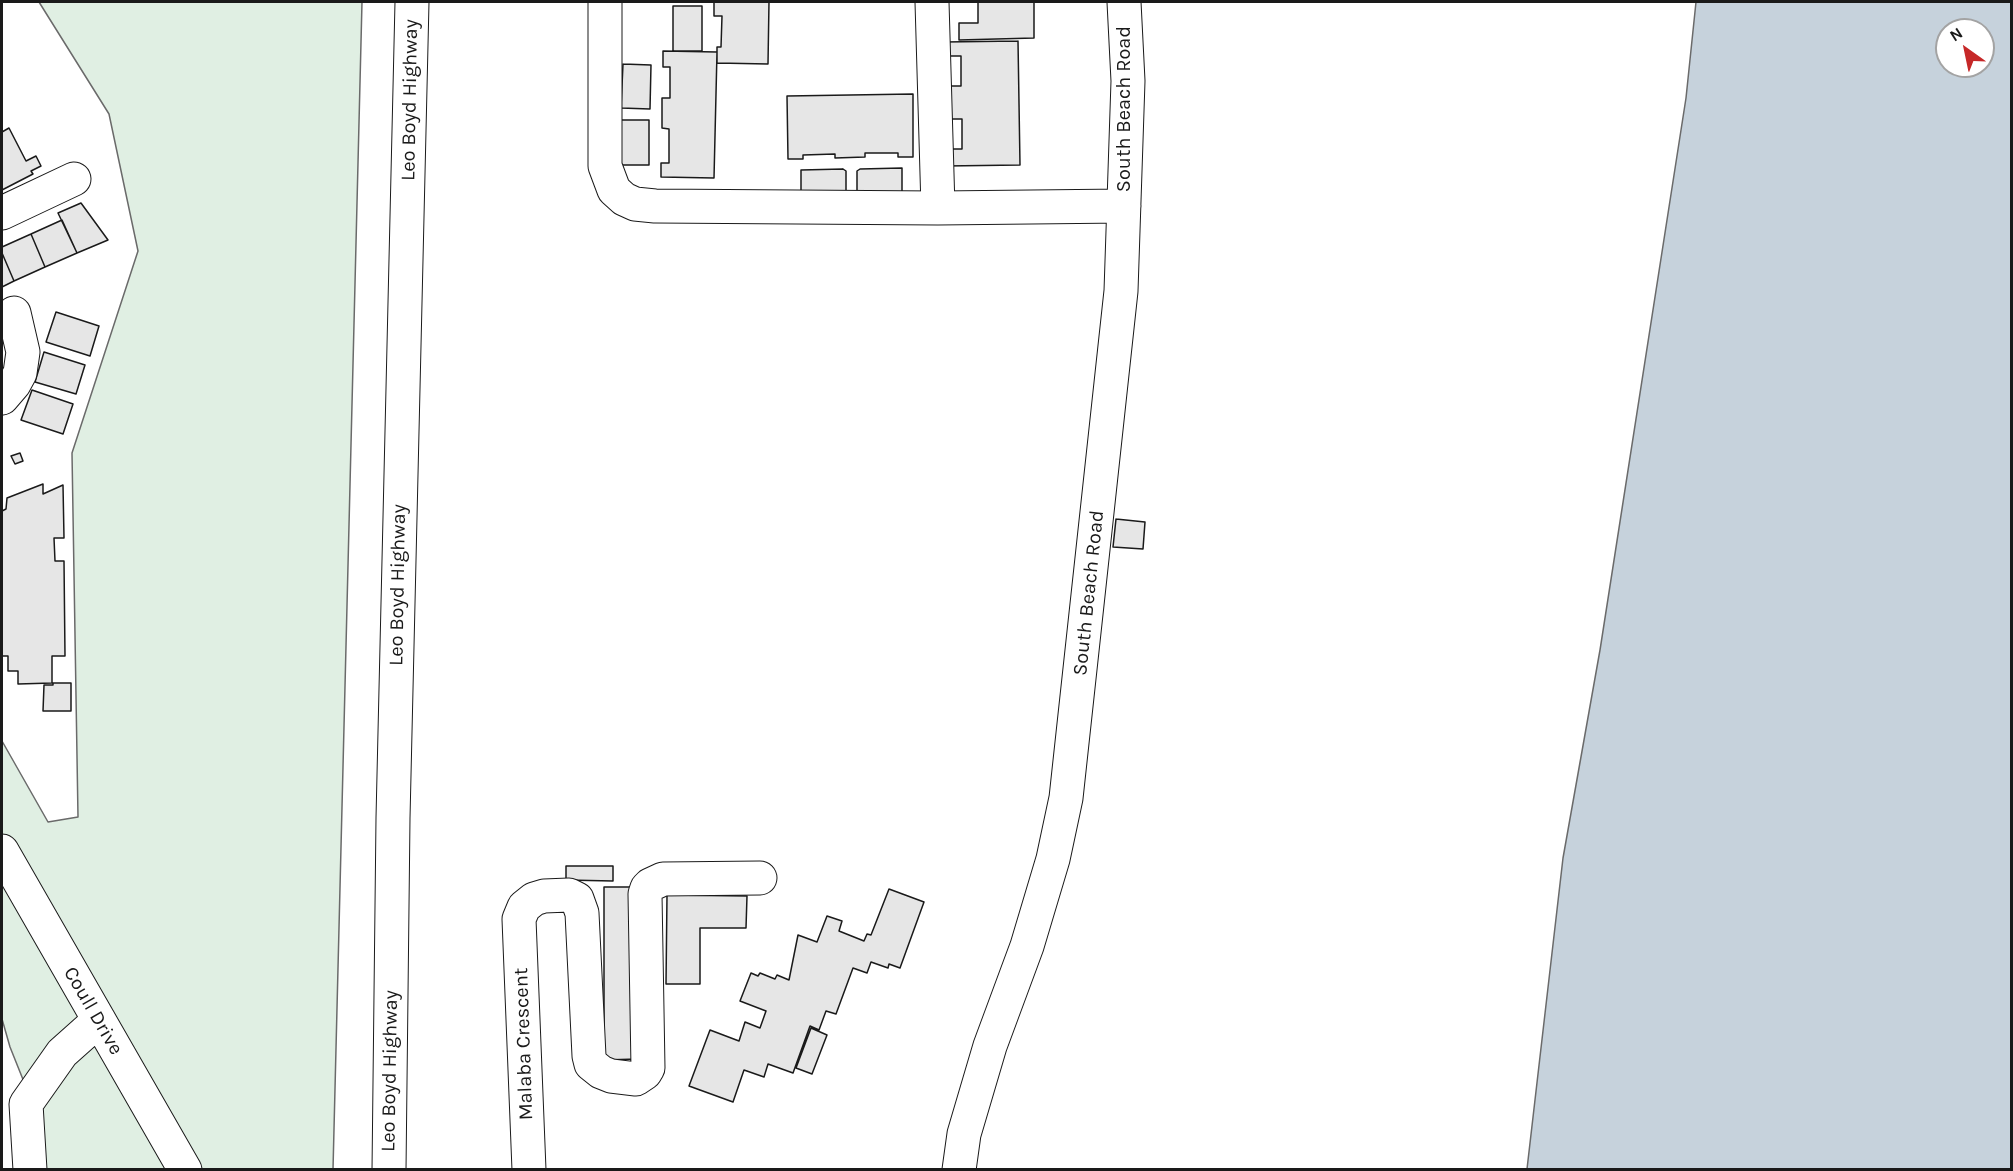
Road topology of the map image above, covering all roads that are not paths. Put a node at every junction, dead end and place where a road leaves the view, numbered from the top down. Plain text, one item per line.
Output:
1 (412, 2) edge
2 (605, 2) edge
3 (932, 2) edge
4 (1124, 2) edge
5 (74, 179) dead end
6 (1124, 206) junction
7 (938, 208) junction
8 (2, 213) edge
9 (14, 313) dead end
10 (2, 398) edge
11 (2, 851) edge
12 (760, 878) dead end
13 (99, 1020) junction
14 (14, 1111) edge
15 (30, 1170) edge
16 (186, 1170) edge
17 (389, 1170) edge
18 (529, 1170) edge
19 (959, 1170) edge

1 - 17 street, Leo Boyd Highway
2 - 7 street
3 - 7 street
4 - 6 street, South Beach Road
5 - 8 street
6 - 7 street
6 - 19 street, South Beach Road
9 - 10 street
11 - 13 street, Coull Drive
12 - 18 street, Malaba Crescent
13 - 14 street
13 - 16 street, Coull Drive
14 - 15 street

